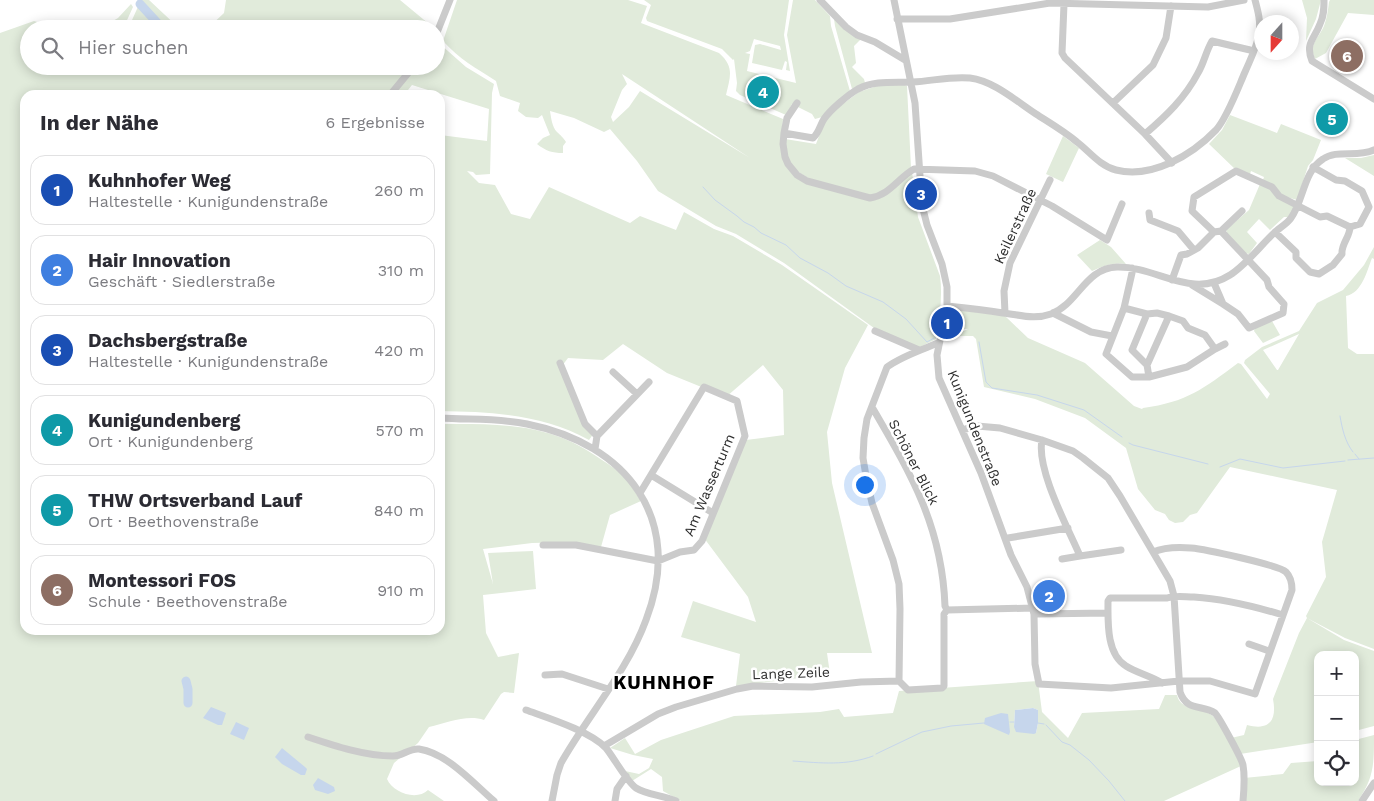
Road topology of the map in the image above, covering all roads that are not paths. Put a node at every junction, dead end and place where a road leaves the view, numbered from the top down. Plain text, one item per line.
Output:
1 (450, 0) edge
2 (820, 0) edge
3 (894, 0) edge
4 (1244, 0) edge
5 (1255, 0) edge
6 (1324, 0) edge
7 (1064, 4) junction
8 (1171, 6) junction
9 (897, 19) junction
10 (442, 20) edge
11 (1253, 52) junction
12 (905, 60) junction
13 (407, 75) edge
14 (911, 82) junction
15 (394, 90) edge
16 (1374, 99) edge
17 (797, 103) dead end
18 (1113, 103) junction
19 (784, 133) junction
20 (1145, 134) junction
21 (1374, 150) edge
22 (1172, 163) junction
23 (1313, 167) junction
24 (919, 170) junction
25 (1050, 180) dead end
26 (1040, 201) junction
27 (1122, 204) dead end
28 (1299, 205) junction
29 (1242, 211) dead end
30 (1149, 213) dead end
31 (1350, 227) junction
32 (1217, 231) junction
33 (1275, 232) junction
34 (1194, 250) junction
35 (1248, 259) junction
36 (1132, 268) junction
37 (1172, 280) junction
38 (1214, 283) junction
39 (1192, 285) junction
40 (1223, 304) junction
41 (947, 306) junction
42 (1124, 308) junction
43 (1006, 313) junction
44 (1053, 313) junction
45 (1147, 314) junction
46 (1169, 316) junction
47 (875, 331) dead end
48 (1112, 336) junction
49 (1207, 338) junction
50 (938, 344) junction
51 (1225, 344) dead end
52 (1215, 349) junction
53 (919, 350) junction
54 (1204, 355) junction
55 (560, 363) dead end
56 (1147, 365) junction
57 (614, 372) dead end
58 (1149, 377) junction
59 (649, 382) dead end
60 (637, 394) junction
61 (872, 407) junction
62 (445, 418) edge
63 (962, 430) junction
64 (597, 436) junction
65 (1042, 440) junction
66 (594, 449) junction
67 (651, 475) junction
68 (640, 493) junction
69 (713, 513) junction
70 (1068, 528) junction
71 (1008, 538) dead end
72 (542, 545) dead end
73 (1121, 550) dead end
74 (1153, 552) junction
75 (1080, 556) junction
76 (1062, 559) dead end
77 (658, 561) junction
78 (1174, 596) junction
79 (947, 610) junction
80 (1036, 612) junction
81 (1108, 613) junction
82 (1283, 615) junction
83 (1249, 644) dead end
84 (1269, 651) junction
85 (545, 675) dead end
86 (898, 681) junction
87 (1179, 681) junction
88 (1163, 683) junction
89 (608, 689) junction
90 (526, 710) dead end
91 (580, 732) junction
92 (308, 737) dead end
93 (604, 746) junction
94 (626, 776) junction
95 (1374, 782) edge
96 (1243, 800) edge
97 (494, 801) edge
98 (552, 801) edge
99 (615, 801) edge
100 (676, 801) edge
101 (1362, 801) edge

1 - 10 street
2 - 12 street
3 - 9 street, Kunigundenstraße
4 - 8 street
5 - 11 street
6 - 16 street
7 - 8 street
7 - 9 street
7 - 18 street
8 - 18 street
9 - 12 street, Kunigundenstraße
11 - 20 street
11 - 22 street
12 - 14 street, Kunigundenstraße
13 - 15 street
14 - 19 street
14 - 22 street
14 - 24 street, Kunigundenstraße
17 - 19 street
18 - 20 street
19 - 24 street
20 - 22 street
21 - 23 street
23 - 28 street
23 - 31 street
24 - 26 street
24 - 41 street, Kunigundenstraße
25 - 26 street, Keilerstraße
26 - 27 street
26 - 43 street, Keilerstraße
28 - 31 street
28 - 32 street
28 - 33 street
29 - 32 street
30 - 34 street
31 - 33 street
32 - 34 street
32 - 35 street
33 - 35 street
34 - 37 street
35 - 38 street
35 - 40 street
36 - 37 street
36 - 42 street
36 - 44 street
37 - 39 street
38 - 39 street
38 - 40 street
39 - 40 street
41 - 43 street
41 - 50 street, Kunigundenstraße
42 - 45 street
42 - 48 street
43 - 44 street
44 - 48 street
45 - 46 street
45 - 56 street
46 - 49 street
46 - 56 street
47 - 53 street
48 - 58 street
49 - 52 street
49 - 54 street
50 - 53 street
50 - 63 street, Kunigundenstraße
51 - 52 street
52 - 54 street
53 - 61 street
54 - 58 street
55 - 64 street
56 - 58 street
57 - 60 street
59 - 60 street
60 - 64 street
61 - 79 street, Schöner Blick
61 - 86 street
62 - 66 street
63 - 65 street
63 - 80 street, Kunigundenstraße
64 - 66 street
65 - 70 street
65 - 74 street
66 - 68 street
67 - 68 street, Am Wasserturm
67 - 69 street
67 - 69 street, Am Wasserturm
68 - 77 street
69 - 77 street, Am Wasserturm
70 - 71 street
70 - 75 street
72 - 77 street
73 - 75 street
74 - 78 street
74 - 82 street
75 - 76 street
77 - 89 street
78 - 81 street
78 - 82 street
78 - 87 street
79 - 80 street
79 - 86 street, Schöner Blick
80 - 81 street
80 - 88 street, Kunigundenstraße
81 - 88 street
82 - 84 street
83 - 84 street
84 - 87 street
85 - 89 street
86 - 93 street, Lange Zeile
87 - 88 street
87 - 96 street
89 - 91 street
90 - 91 street
91 - 93 street
91 - 98 street
92 - 97 street
93 - 94 street
94 - 99 street
94 - 100 street
95 - 101 street

